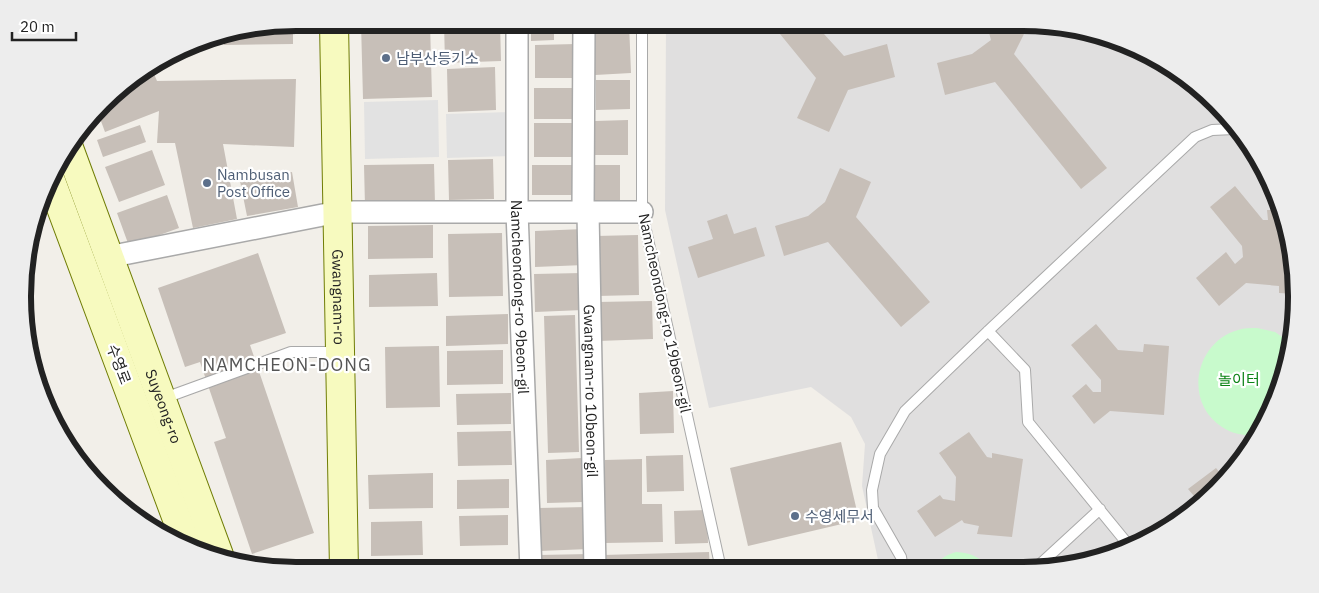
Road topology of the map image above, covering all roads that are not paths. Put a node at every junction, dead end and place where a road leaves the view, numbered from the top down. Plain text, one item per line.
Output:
1 (334, 31) edge
2 (516, 31) edge
3 (584, 31) edge
4 (642, 31) edge
5 (1228, 129) edge
6 (72, 156) edge
7 (54, 189) edge
8 (338, 212) junction
9 (517, 212) junction
10 (586, 212) junction
11 (642, 212) junction
12 (108, 257) junction
13 (988, 331) junction
14 (341, 352) junction
15 (161, 399) junction
16 (1100, 509) junction
17 (183, 536) edge
18 (1126, 541) edge
19 (217, 550) edge
20 (1044, 561) edge
21 (344, 562) edge
22 (531, 562) edge
23 (595, 562) edge
24 (719, 562) edge
25 (902, 562) edge

1 - 8 main road, Gwangnam-ro
2 - 9 street, Namcheondong-ro 9beon-gil
3 - 10 street, Gwangnam-ro 10beon-gil
4 - 11 lane, Namcheondong-ro 19beon-gil
5 - 13 lane
6 - 12 main road, Suyeong-ro
7 - 17 main road, 수영로
8 - 9 street
8 - 12 street
8 - 14 main road, Gwangnam-ro
9 - 10 street
9 - 22 street, Namcheondong-ro 9beon-gil
10 - 11 street
10 - 23 street, Gwangnam-ro 10beon-gil
11 - 24 lane, Namcheondong-ro 19beon-gil
12 - 15 main road, Suyeong-ro
13 - 16 lane
13 - 25 lane
14 - 15 lane
14 - 21 main road, Gwangnam-ro
15 - 19 main road, Suyeong-ro
16 - 18 lane
16 - 20 lane

